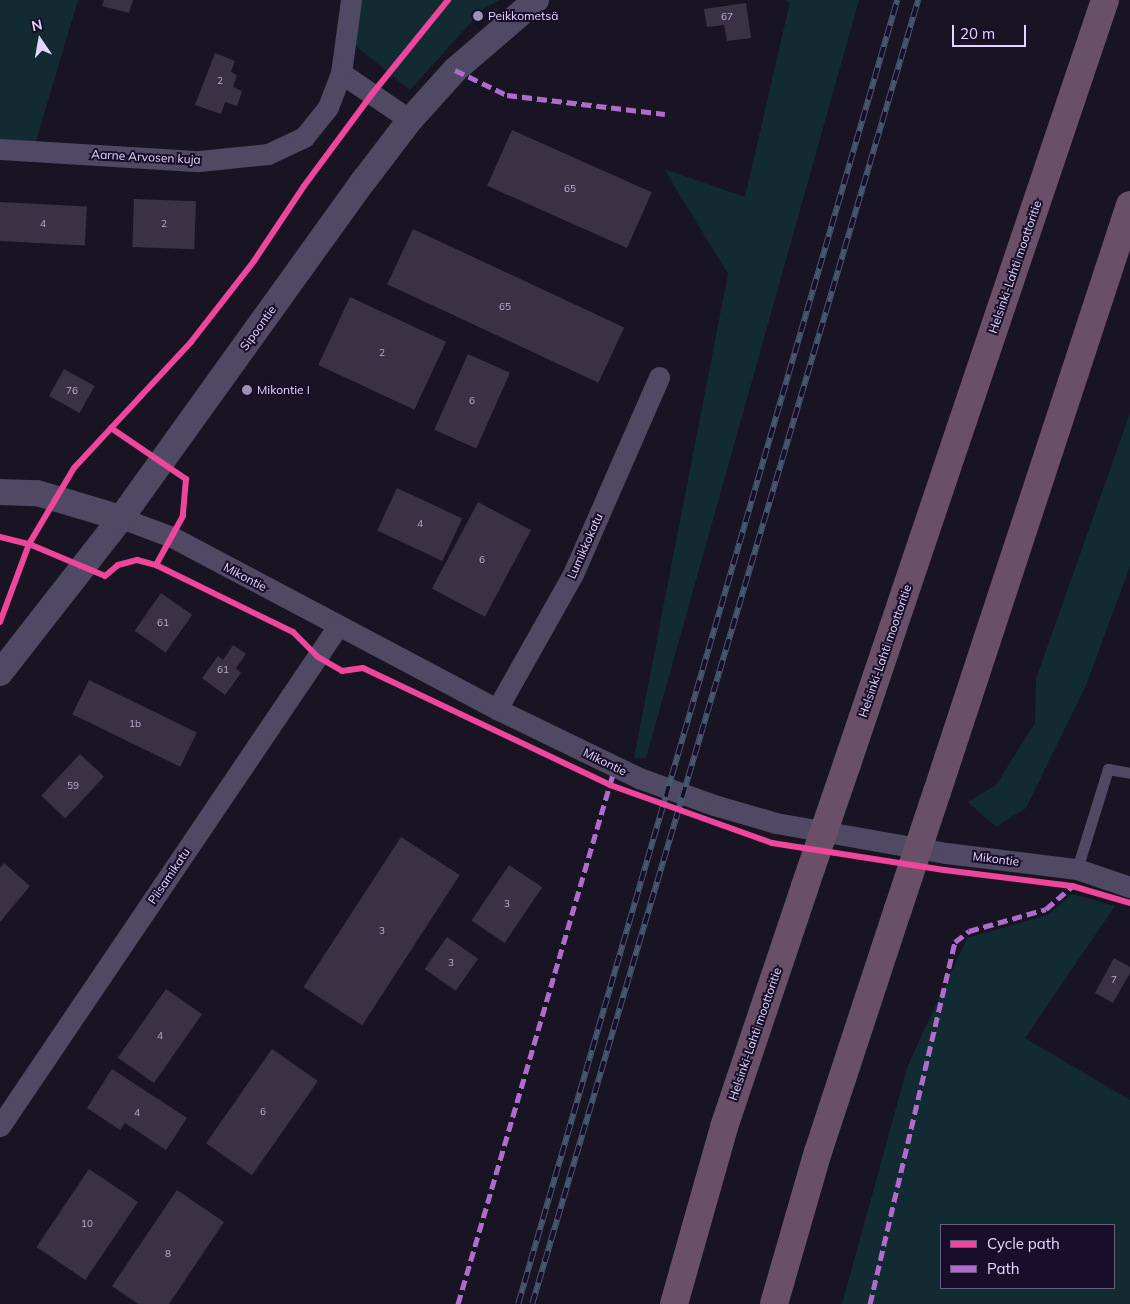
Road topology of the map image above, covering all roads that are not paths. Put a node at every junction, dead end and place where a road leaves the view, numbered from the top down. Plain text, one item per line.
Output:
1 (351, 0) edge
2 (536, 0) edge
3 (1105, 0) edge
4 (341, 73) junction
5 (410, 120) junction
6 (0, 149) edge
7 (1130, 206) edge
8 (659, 377) dead end
9 (0, 492) edge
10 (121, 518) junction
11 (338, 626) junction
12 (0, 673) edge
13 (497, 709) junction
14 (1130, 773) edge
15 (1077, 869) junction
16 (1130, 887) edge
17 (0, 1126) edge
18 (674, 1304) edge
19 (774, 1304) edge

1 - 4 street, Aarne Arvosen kuja
2 - 5 street, Sipoontie
3 - 18 highway, Helsinki-Lahti moottoritie, bridge
4 - 5 street
4 - 6 street, Aarne Arvosen kuja
5 - 10 street, Sipoontie
7 - 19 highway, bridge
8 - 13 street, Lumikkokatu
9 - 10 street
10 - 11 street, Mikontie
10 - 12 street, Sipoontie
11 - 13 street, Mikontie
11 - 17 street, Piisamikatu
13 - 15 street, Mikontie
14 - 15 lane
15 - 16 street, Mikontie

